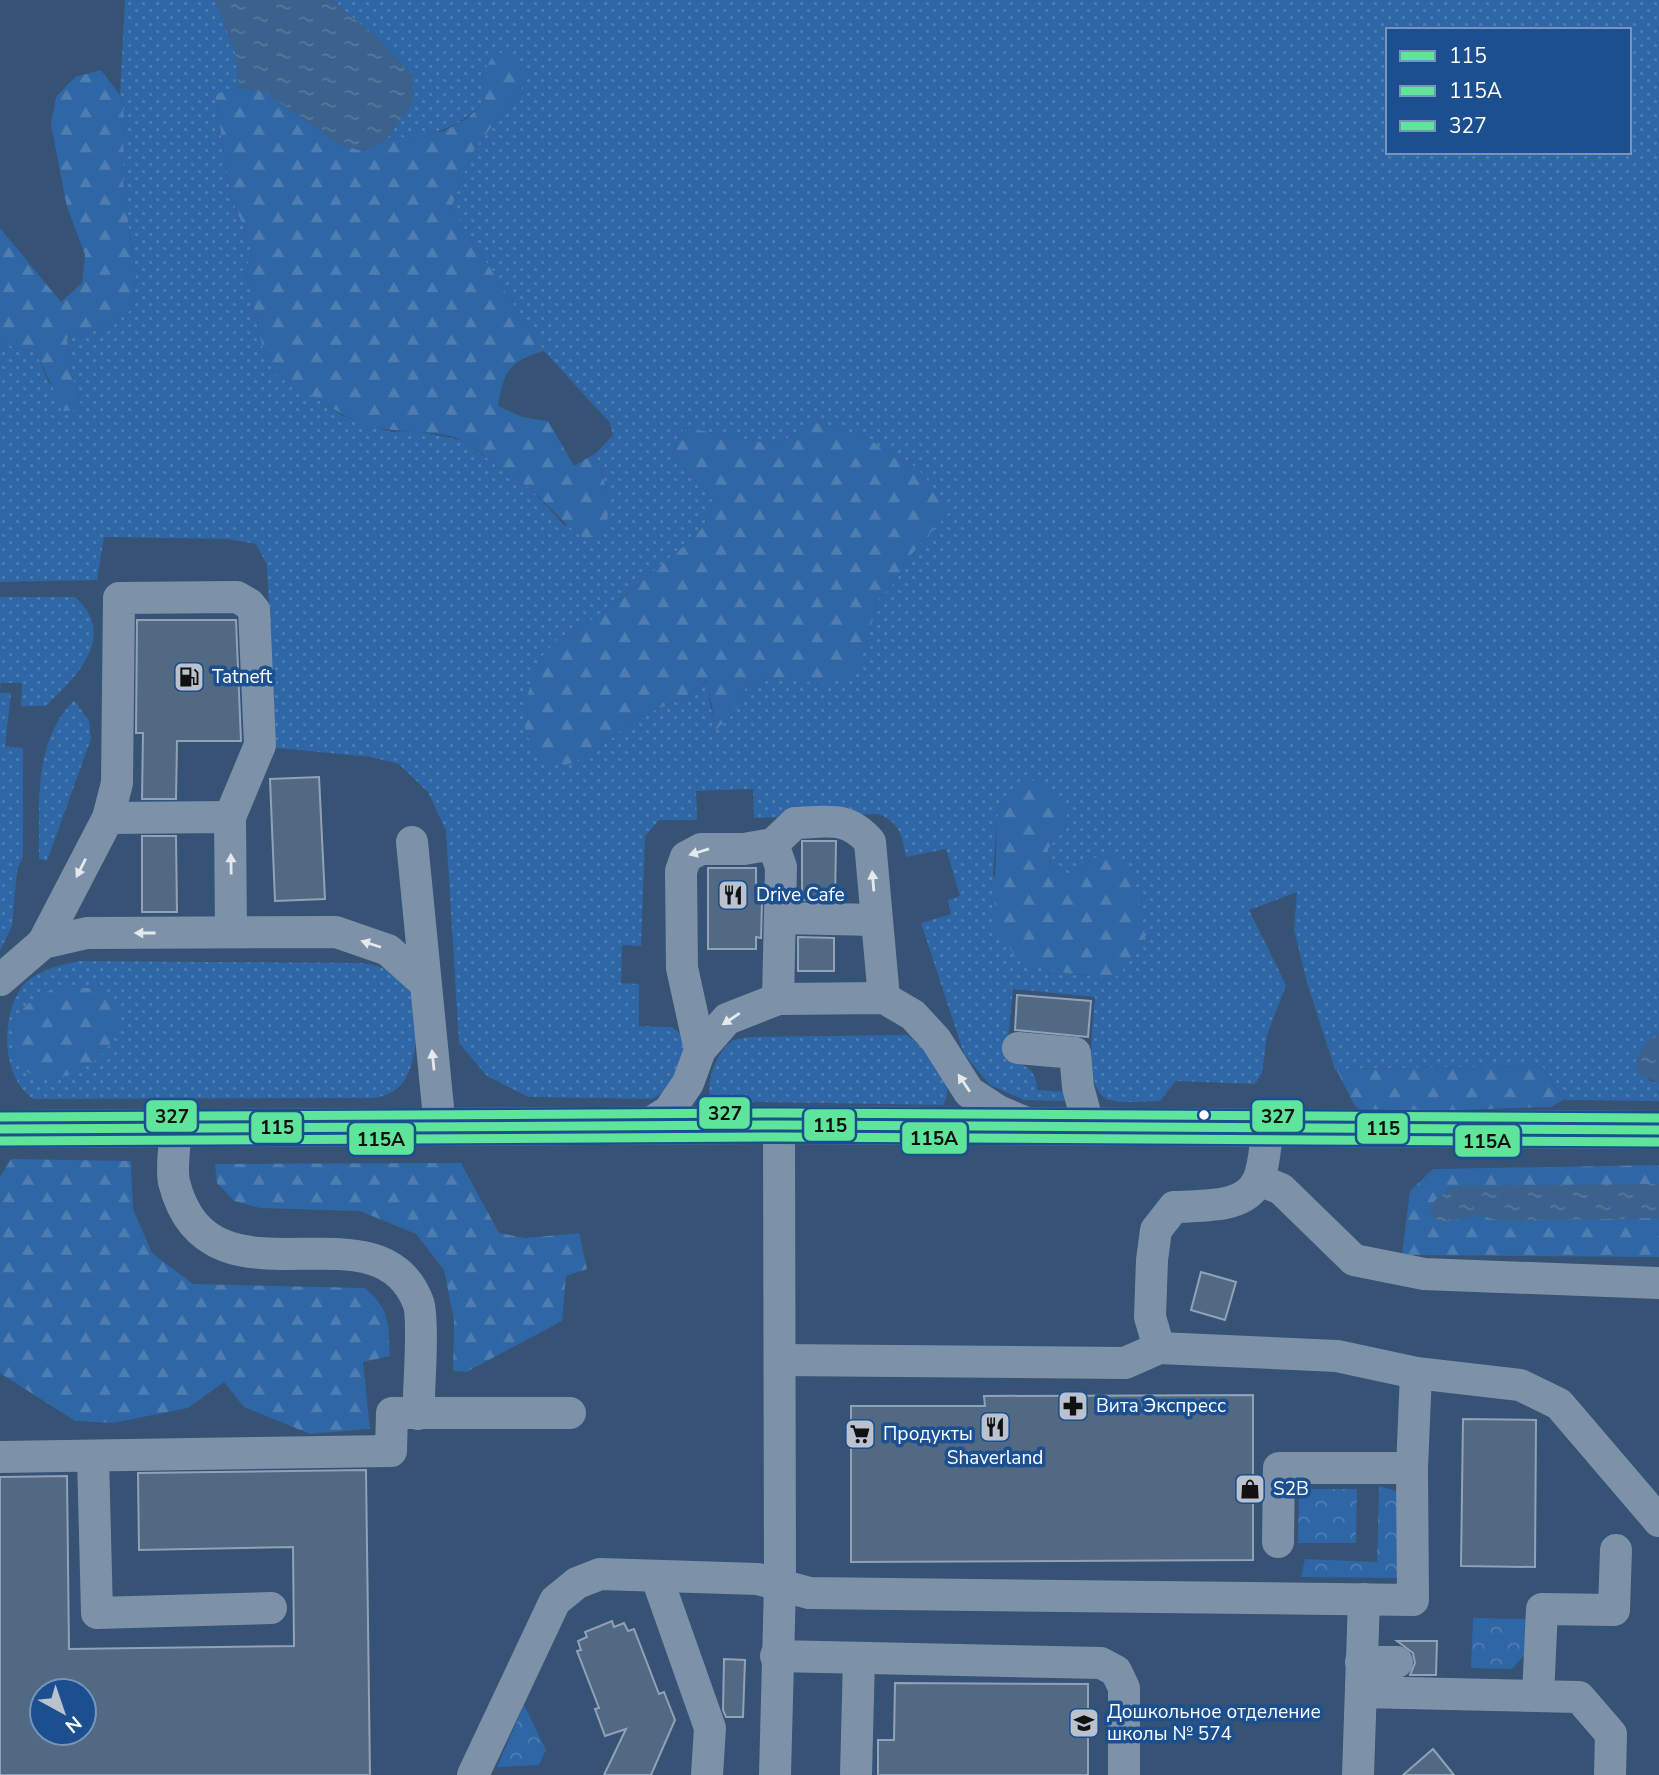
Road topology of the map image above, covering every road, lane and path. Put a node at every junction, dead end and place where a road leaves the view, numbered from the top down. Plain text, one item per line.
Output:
1 (230, 817) junction
2 (108, 818) junction
3 (412, 842) dead end
4 (773, 844) junction
5 (780, 918) junction
6 (876, 920) junction
7 (231, 933) junction
8 (43, 943) junction
9 (0, 981) edge
10 (425, 983) junction
11 (884, 998) junction
12 (778, 999) junction
13 (1018, 1048) dead end
14 (701, 1050) junction
15 (779, 1125) junction
16 (645, 1126) junction
17 (176, 1128) junction
18 (440, 1128) junction
19 (1042, 1128) junction
20 (1088, 1128) junction
21 (1268, 1128) junction
22 (0, 1129) edge
23 (1659, 1130) edge
24 (1259, 1180) junction
25 (1659, 1283) edge
26 (1159, 1348) junction
27 (780, 1360) junction
28 (1416, 1373) junction
29 (570, 1413) dead end
30 (418, 1414) junction
31 (93, 1456) junction
32 (0, 1457) edge
33 (1412, 1468) junction
34 (1659, 1521) edge
35 (1278, 1542) dead end
36 (1616, 1550) dead end
37 (657, 1578) junction
38 (780, 1584) junction
39 (1364, 1599) junction
40 (271, 1608) dead end
41 (776, 1656) junction
42 (859, 1658) junction
43 (1397, 1662) dead end
44 (1361, 1677) junction
45 (1538, 1696) junction
46 (473, 1775) edge
47 (707, 1775) edge
48 (775, 1775) edge
49 (856, 1775) edge
50 (1124, 1775) edge
51 (1358, 1775) edge
52 (1610, 1775) edge

1 - 2 lane
1 - 2 lane
7 -> 1 lane
2 -> 8 lane
3 - 10 lane
4 - 5 lane
6 -> 4 lane
4 -> 14 lane
5 - 6 lane
5 - 12 lane
6 - 11 lane
7 -> 8 lane
10 -> 7 lane
8 - 9 lane
18 -> 10 lane
11 - 12 lane
19 -> 11 lane
12 -> 14 lane
13 - 20 lane
14 - 16 lane
15 - 16 main road
15 - 19 main road
15 - 27 lane
16 - 18 main road
17 - 18 main road
17 - 22 main road
17 - 30 lane
19 - 20 main road
20 - 21 main road
21 - 23 main road
21 - 24 lane
24 - 25 lane
24 - 26 lane
26 - 27 lane
26 - 28 lane
27 - 38 lane
28 - 33 lane
28 - 34 lane
29 - 30 lane
30 - 31 lane
31 - 32 lane
31 - 40 lane
33 - 35 lane
33 - 39 lane
36 - 45 lane
37 - 38 lane
37 - 46 lane
37 - 47 lane
38 - 39 lane
38 - 41 lane
39 - 44 lane
41 - 42 lane
41 - 48 lane
42 - 49 lane
42 - 50 lane
43 - 44 lane
44 - 45 lane
44 - 51 lane
45 - 52 lane

